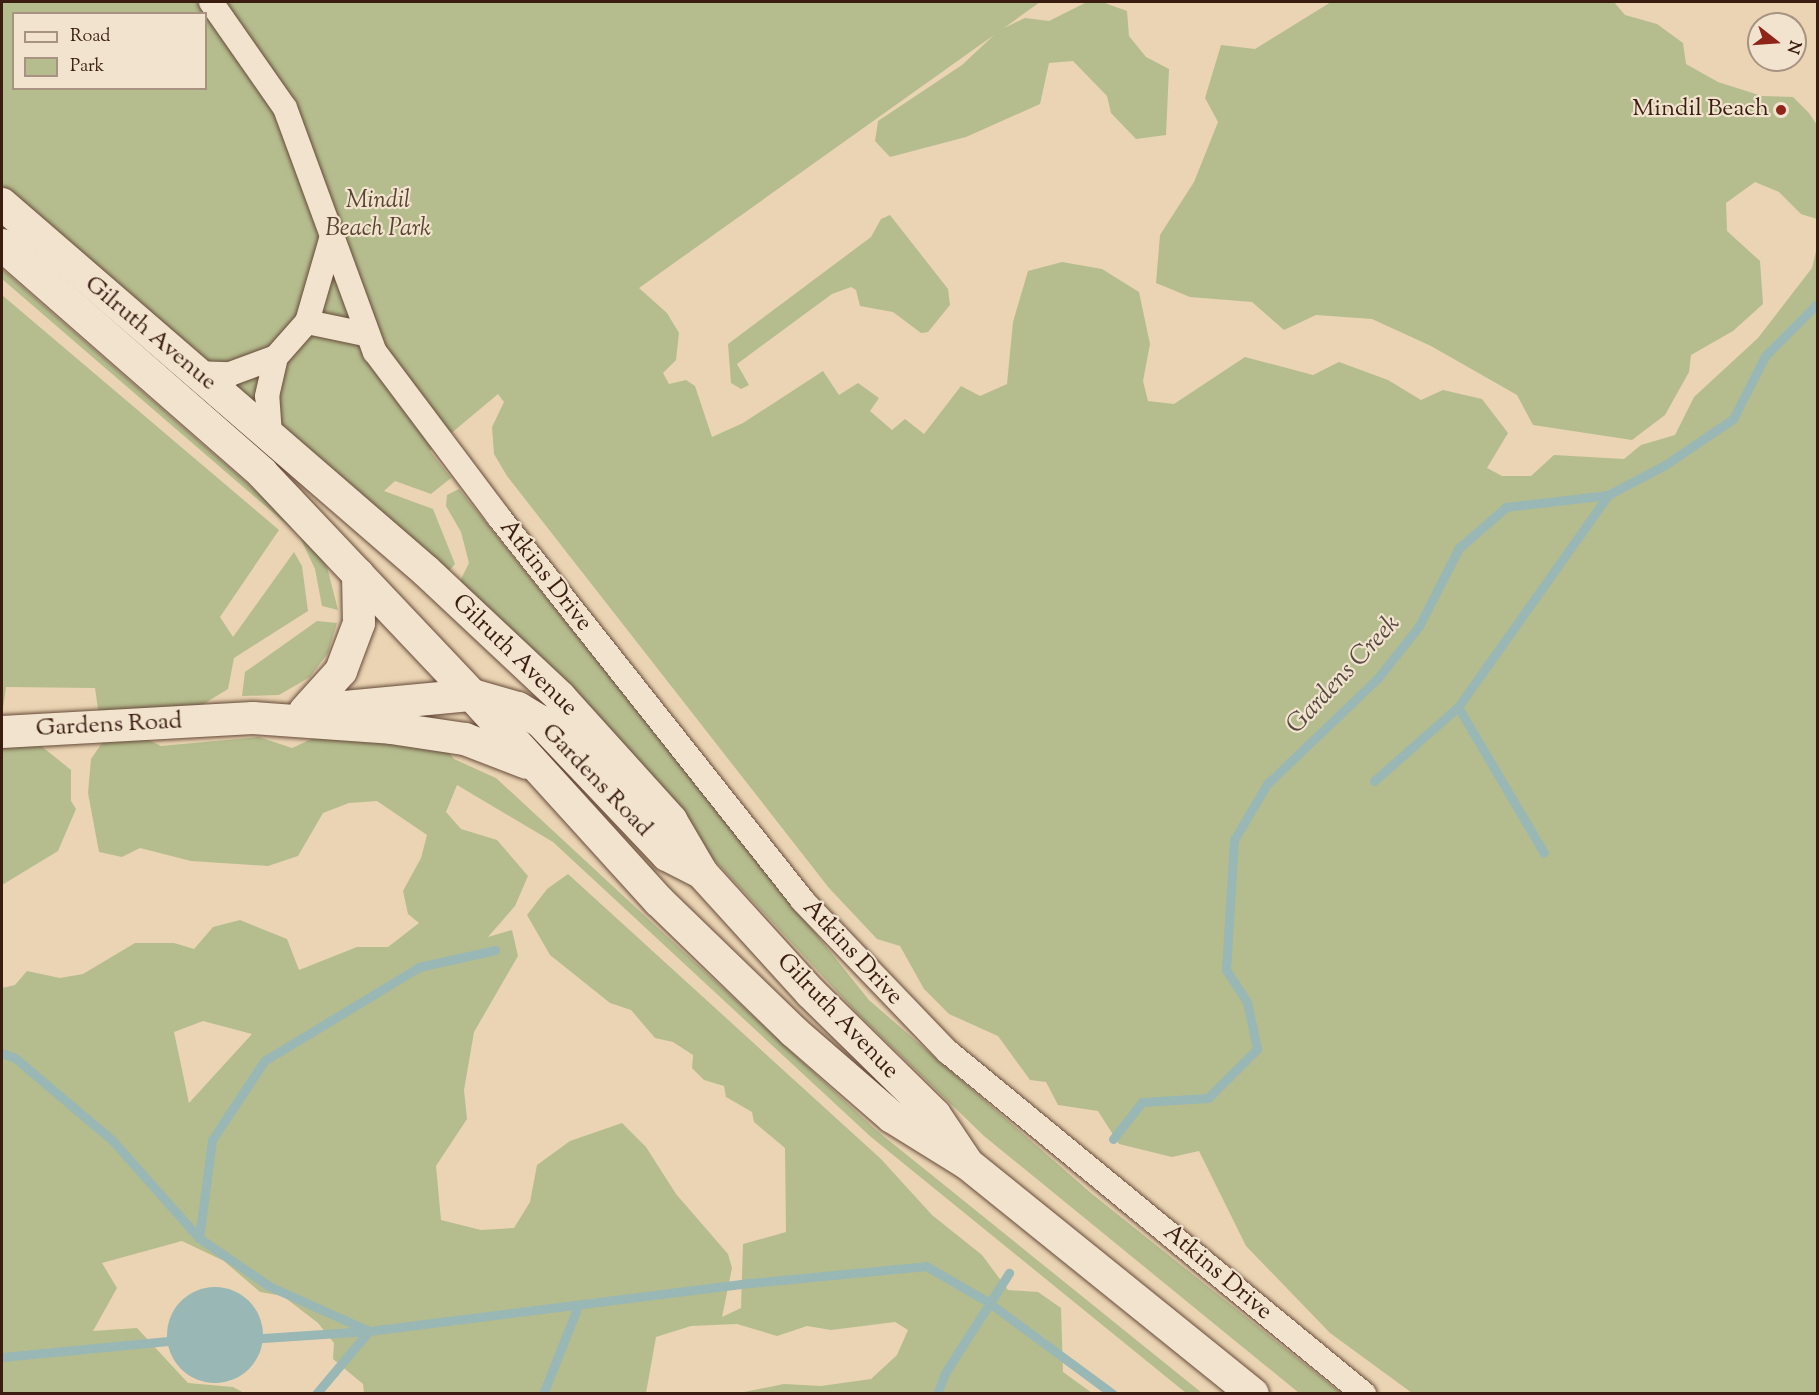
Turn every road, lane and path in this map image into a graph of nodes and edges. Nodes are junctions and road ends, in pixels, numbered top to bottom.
1 (211, 2) edge
2 (2, 204) edge
3 (332, 236) junction
4 (2, 245) edge
5 (307, 322) junction
6 (365, 334) junction
7 (276, 357) junction
8 (151, 372) junction
9 (197, 373) junction
10 (270, 435) junction
11 (358, 574) junction
12 (472, 695) junction
13 (305, 711) junction
14 (253, 718) junction
15 (2, 732) edge
16 (533, 766) junction
17 (702, 873) junction
18 (968, 1164) junction
19 (1253, 1394) edge
20 (1364, 1394) edge

1 - 3 street, Atkins Drive
2 - 9 street, Gilruth Avenue
3 - 5 street
3 - 6 street, Atkins Drive
4 - 8 street, Gilruth Avenue
5 - 6 street
5 - 7 street
6 - 20 street, Atkins Drive
7 - 9 street
7 - 10 street
8 - 9 street
8 - 11 street, Gilruth Avenue
9 - 10 street, Gilruth Avenue
10 - 17 street, Gilruth Avenue
11 - 12 street, Gilruth Avenue
11 - 13 street
12 - 13 street, Gardens Road
12 - 16 street, Gilruth Avenue
12 - 17 street, Gardens Road
13 - 14 street, Gardens Road
14 - 15 street, Gardens Road
14 - 16 street, Gardens Road
16 - 18 street, Gilruth Avenue
17 - 18 street, Gilruth Avenue
18 - 19 street, Gilruth Avenue

